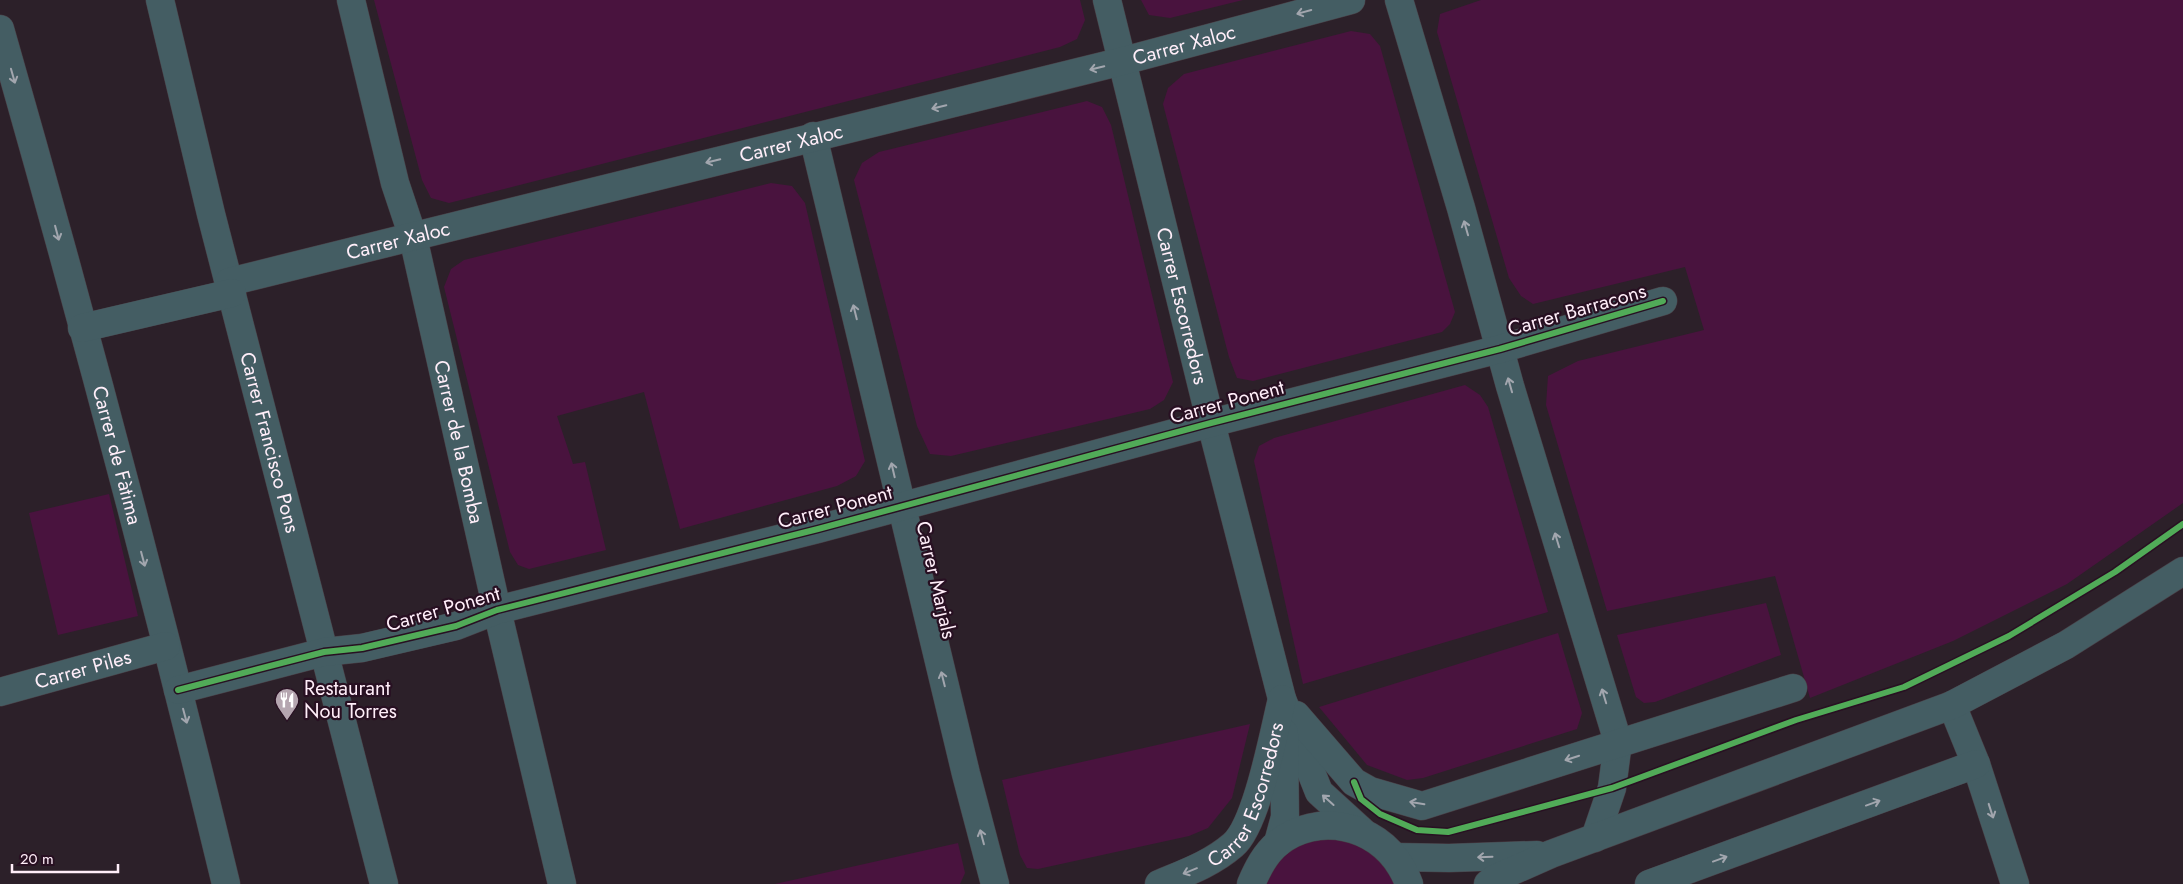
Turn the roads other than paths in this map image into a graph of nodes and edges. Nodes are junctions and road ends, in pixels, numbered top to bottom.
1 (160, 0) edge
2 (350, 0) edge
3 (1108, 0) edge
4 (1352, 0) edge
5 (1399, 0) edge
6 (0, 29) edge
7 (1123, 61) junction
8 (813, 136) junction
9 (413, 236) junction
10 (230, 288) junction
11 (1663, 302) dead end
12 (82, 328) junction
13 (1500, 349) junction
14 (1212, 423) junction
15 (902, 507) junction
16 (2183, 571) edge
17 (497, 610) junction
18 (166, 646) junction
19 (324, 652) junction
20 (1794, 688) dead end
21 (178, 690) junction
22 (0, 692) edge
23 (1282, 699) junction
24 (1952, 705) junction
25 (1618, 742) junction
26 (1976, 764) junction
27 (1364, 832) junction
28 (1596, 838) junction
29 (1278, 843) junction
30 (1551, 854) junction
31 (1395, 857) junction
32 (1676, 880) edge
33 (1500, 882) edge
34 (226, 884) edge
35 (384, 884) edge
36 (562, 884) edge
37 (995, 884) edge
38 (1159, 884) edge
39 (1251, 884) edge
40 (1409, 884) edge
41 (1649, 884) edge
42 (2015, 884) edge

1 - 10 street, Carrer Francisco Pons
2 - 9 street, Carrer de la Bomba
3 - 7 street, Carrer Escorredors
4 -> 7 street, Carrer Xaloc
13 -> 5 street, Carrer Barracons
6 -> 12 street, Carrer de Fàtima
7 -> 8 street, Carrer Xaloc
7 - 14 street, Carrer Escorredors
8 -> 9 street, Carrer Xaloc
15 -> 8 street, Carrer Marjals
9 - 10 street, Carrer Xaloc
9 - 17 street, Carrer de la Bomba
10 - 12 street, Carrer Xaloc
10 - 19 street, Carrer Francisco Pons
11 - 13 street, Carrer Barracons
12 -> 18 street, Carrer de Fàtima
13 - 14 street, Carrer Ponent
25 -> 13 street, Carrer Barracons
14 - 15 street, Carrer Ponent
14 - 23 street, Carrer Escorredors
15 - 17 street, Carrer Ponent
37 -> 15 street, Carrer Marjals
16 - 24 street
17 - 19 street, Carrer Ponent
17 - 36 street, Carrer de la Bomba
18 - 21 street, Carrer de Fàtima
18 - 22 street, Carrer Piles
19 - 21 street, Carrer Ponent
19 - 35 street, Carrer Francisco Pons
20 - 25 street
21 -> 34 street, Carrer de Fàtima
25 -> 23 street
27 -> 23 street, Carrer Escorredors
23 - 29 street, Carrer Escorredors
23 -> 38 street, Carrer Escorredors
24 - 26 street
24 - 28 street
25 - 28 street, Carrer Barracons
32 -> 26 street
26 -> 42 street
27 - 29 street
27 - 31 street, Carrer Escorredors
28 - 30 street
29 - 39 street
30 -> 31 street
30 - 33 street
31 - 40 street, Carrer Escorredors
32 - 41 street

